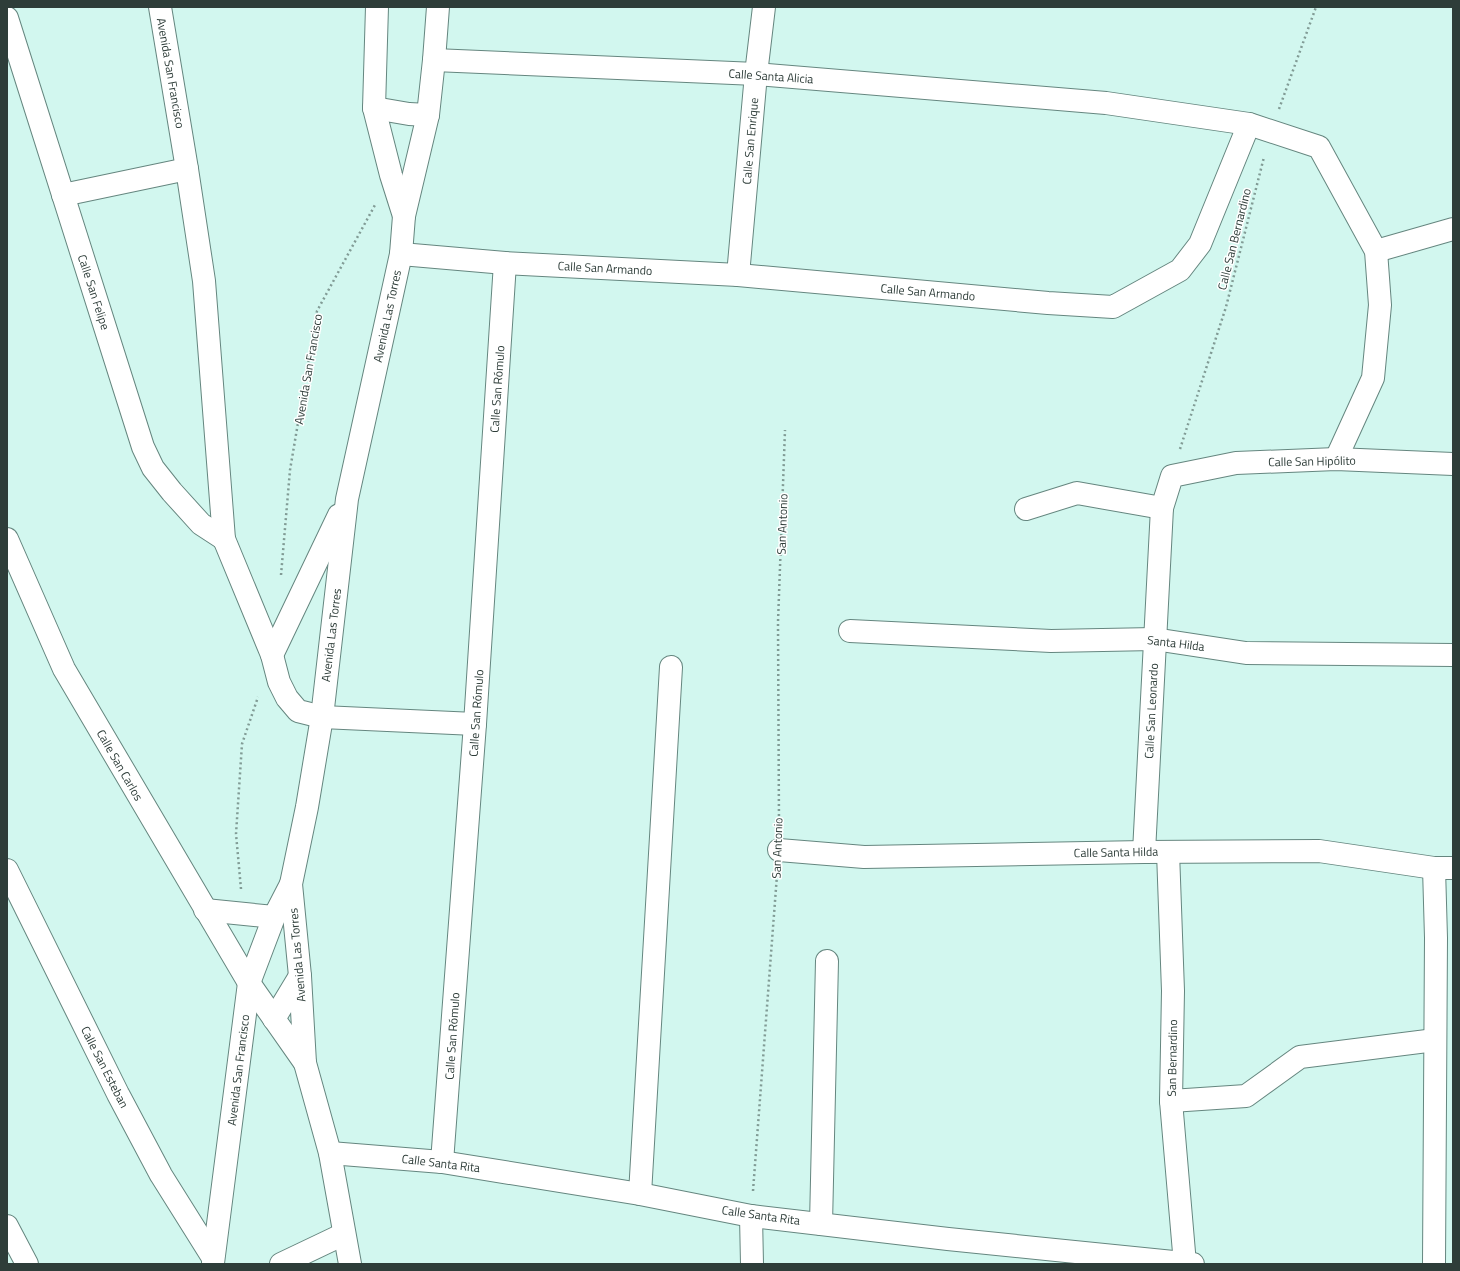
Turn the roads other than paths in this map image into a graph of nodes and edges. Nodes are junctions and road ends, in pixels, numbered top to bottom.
1 (160, 7) edge
2 (377, 7) edge
3 (438, 7) edge
4 (764, 7) edge
5 (7, 18) edge
6 (434, 60) junction
7 (756, 74) junction
8 (374, 108) junction
9 (428, 115) junction
10 (1249, 124) junction
11 (187, 169) junction
12 (63, 195) junction
13 (404, 216) junction
14 (1453, 229) edge
15 (1376, 251) junction
16 (401, 254) junction
17 (505, 263) junction
18 (738, 275) junction
19 (1336, 459) junction
20 (1453, 464) edge
21 (1172, 476) joint
22 (347, 499) junction
23 (1162, 508) junction
24 (1026, 509) dead end
25 (7, 539) edge
26 (224, 539) junction
27 (850, 631) dead end
28 (1154, 638) junction
29 (272, 655) junction
30 (1453, 655) edge
31 (671, 667) dead end
32 (322, 717) junction
33 (476, 724) junction
34 (779, 850) road end
35 (1144, 852) junction
36 (1168, 852) junction
37 (1444, 868) edge
38 (7, 870) edge
39 (291, 884) junction
40 (205, 910) junction
41 (274, 917) junction
42 (1444, 933) edge
43 (827, 961) dead end
44 (300, 976) junction
45 (249, 983) junction
46 (274, 1019) junction
47 (1435, 1040) junction
48 (305, 1063) junction
49 (1172, 1101) junction
50 (330, 1153) junction
51 (442, 1162) junction
52 (640, 1194) junction
53 (751, 1216) junction
54 (821, 1224) junction
55 (7, 1226) edge
56 (344, 1234) junction
57 (213, 1261) edge
58 (27, 1264) edge
59 (281, 1264) edge
60 (350, 1264) edge
61 (752, 1264) edge
62 (1185, 1264) edge
63 (1193, 1264) edge
64 (1434, 1264) edge

1 - 11 street, Avenida San Francisco
2 - 8 street
3 - 6 street, Avenida Las Torres
4 - 7 street, Calle San Enrique
5 - 12 street, Calle San Felipe
6 - 7 street, Calle Santa Alicia
6 - 9 street, Avenida Las Torres
7 - 10 street, Calle Santa Alicia
7 - 18 street, Calle San Enrique
8 - 9 street
8 - 13 street
9 - 13 street, Avenida Las Torres
10 - 15 street, Calle Santa Alicia
10 - 18 street, Calle San Armando
11 - 12 street
11 - 26 street, Avenida San Francisco
12 - 26 street, Calle San Felipe
13 - 16 street, Avenida Las Torres
14 - 15 street
15 - 19 street
16 - 17 street, Calle San Armando
16 - 22 street, Avenida Las Torres
17 - 18 street, Calle San Armando
17 - 33 street, Calle San Rómulo
19 - 20 street, Calle San Hipólito
19 - 21 street, Calle San Hipólito
21 - 23 street, Calle San Leonardo
22 - 29 street
22 - 32 street, Avenida Las Torres
23 - 24 street
23 - 28 street, Calle San Leonardo
25 - 40 street, Calle San Carlos
26 - 29 street, Avenida San Francisco
27 - 28 street, Santa Hilda
28 - 30 street, Santa Hilda
28 - 35 street, Calle San Leonardo
29 - 32 street, Avenida San Francisco
31 - 52 street
32 - 33 street, Avenida San Francisco
32 - 39 street, Avenida Las Torres
33 - 51 street, Calle San Rómulo
34 - 35 street, Calle Santa Hilda
35 - 36 street, Calle Santa Hilda
36 - 37 street, Calle Santa Hilda
36 - 49 street, San Bernardino
37 - 42 street
38 - 57 street, Calle San Esteban
39 - 41 street, Avenida San Francisco
39 - 44 street, Avenida Las Torres
40 - 41 street
40 - 45 street, Calle San Carlos
41 - 45 street, Avenida San Francisco
42 - 47 street
43 - 54 street
44 - 46 street
44 - 48 street, Avenida Las Torres
45 - 46 street, Calle San Carlos
45 - 57 street, Avenida San Francisco
46 - 48 street, Calle San Carlos
47 - 49 street
47 - 64 street
48 - 50 street, Avenida Las Torres
49 - 62 street, San Bernardino
50 - 51 street, Calle Santa Rita
50 - 56 street, Avenida Las Torres
51 - 52 street, Calle Santa Rita
52 - 53 street, Calle Santa Rita
53 - 54 street, Calle Santa Rita
53 - 61 street
54 - 62 street, Calle Santa Rita
55 - 58 street
56 - 59 street
56 - 60 street, Avenida Las Torres
62 - 63 street, Calle Santa Rita

